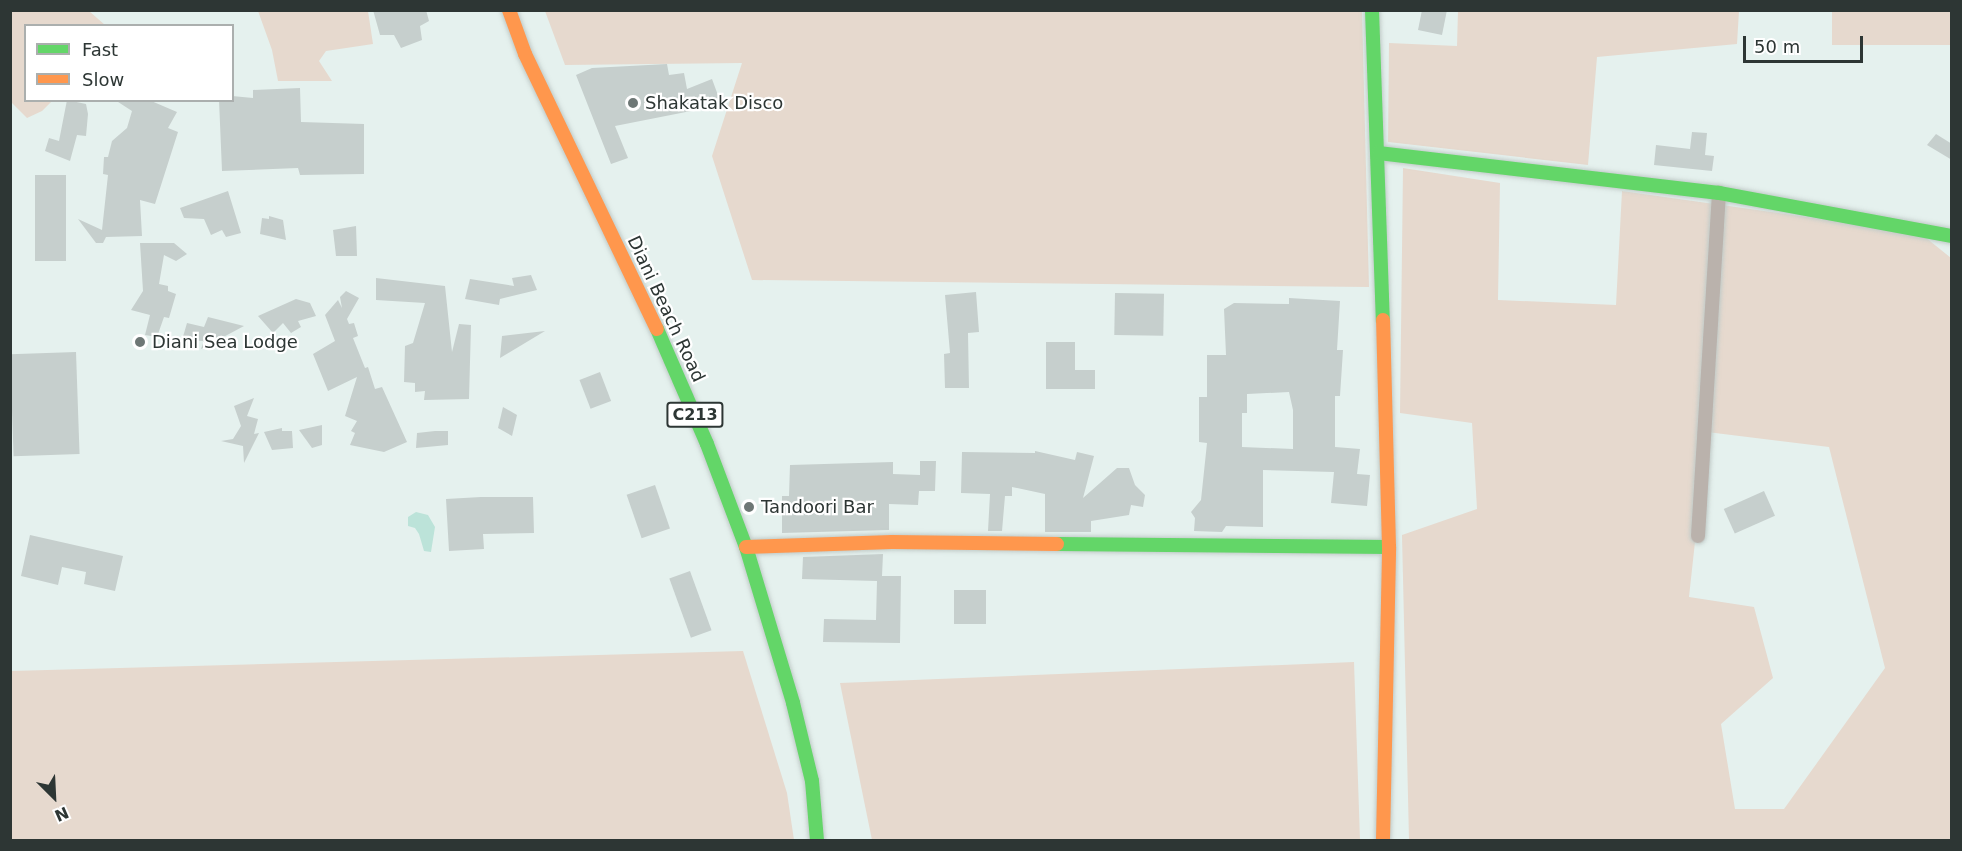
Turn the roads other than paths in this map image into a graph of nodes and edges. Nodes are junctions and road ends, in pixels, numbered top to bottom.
1 (509, 10) edge
2 (1372, 10) edge
3 (1379, 153) junction
4 (1719, 194) junction
5 (1952, 236) edge
6 (1698, 536) dead end
7 (746, 547) junction
8 (1389, 547) junction
9 (817, 840) edge
10 (1383, 840) edge

1 - 7 street, Diani Beach Road / C213
2 - 3 street
3 - 4 street
3 - 8 street
4 - 5 street
4 - 6 street
7 - 8 street
7 - 9 street, Diani Beach Road / C213
8 - 10 street

